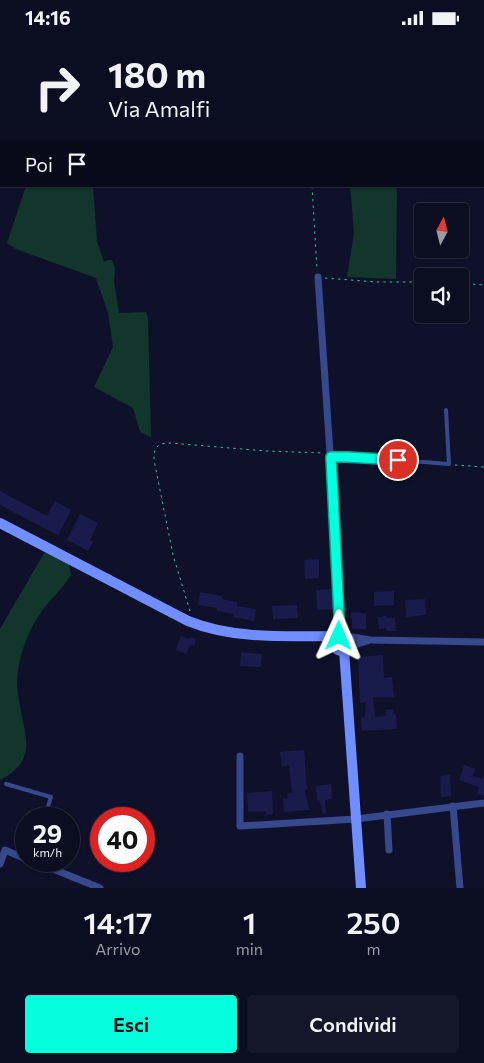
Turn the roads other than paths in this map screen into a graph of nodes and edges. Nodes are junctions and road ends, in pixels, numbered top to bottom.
1 (318, 277) road end
2 (446, 410) dead end
3 (330, 455) junction
4 (1, 525) edge
5 (484, 642) edge
6 (341, 643) junction
7 (240, 755) dead end
8 (6, 785) dead end
9 (484, 803) edge
10 (453, 806) junction
11 (48, 807) edge
12 (387, 814) junction
13 (356, 819) junction
14 (389, 850) dead end
15 (15, 854) edge
16 (0, 865) edge
17 (60, 872) edge
18 (100, 888) edge
19 (361, 888) edge
20 (460, 888) edge

1 - 3 street
2 - 3 lane
3 - 6 street
4 - 6 street
5 - 6 street
6 - 13 street
7 - 13 street
8 - 11 lane
9 - 10 street
10 - 12 street
10 - 20 street
12 - 13 street
12 - 14 street
13 - 19 street
15 - 16 street
17 - 18 street

